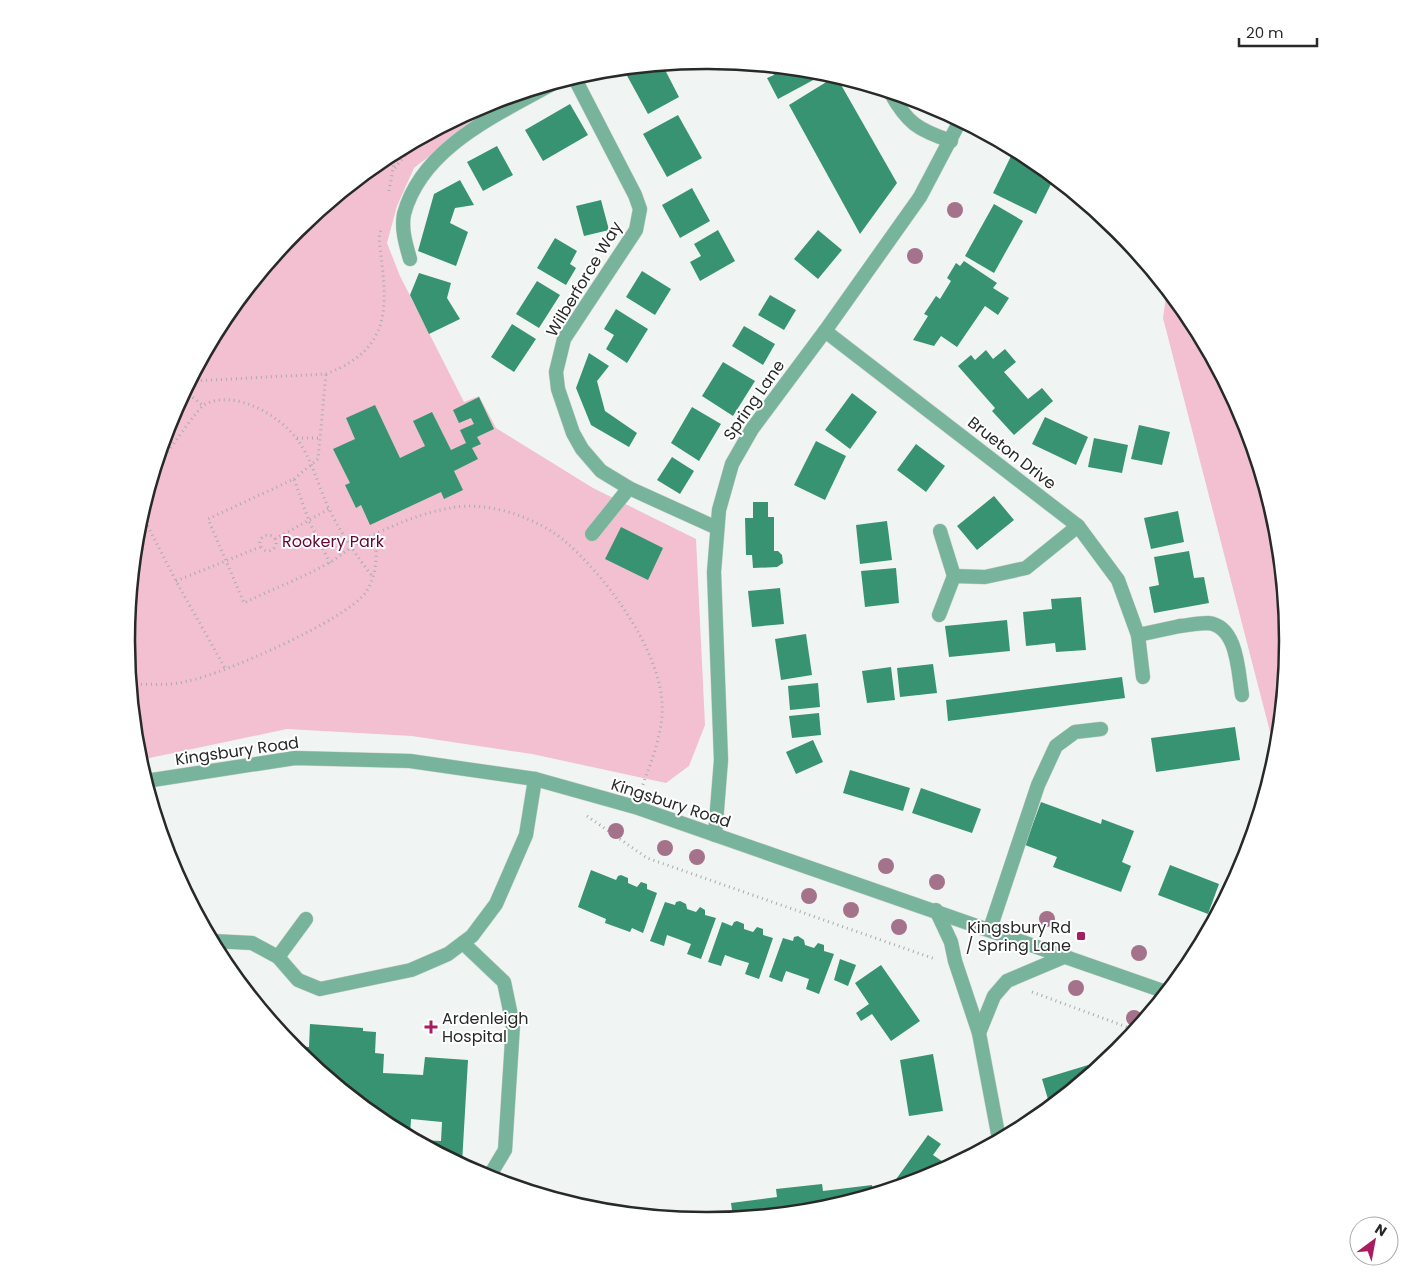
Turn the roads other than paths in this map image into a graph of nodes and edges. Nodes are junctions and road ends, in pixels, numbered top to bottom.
1 (578, 84) edge
2 (894, 100) edge
3 (514, 102) edge
4 (957, 127) edge
5 (951, 141) junction
6 (410, 260) dead end
7 (825, 331) junction
8 (628, 488) junction
9 (1078, 526) junction
10 (717, 528) junction
11 (940, 531) dead end
12 (592, 534) dead end
13 (954, 576) junction
14 (939, 615) dead end
15 (1138, 635) junction
16 (1143, 677) dead end
17 (1242, 695) dead end
18 (1101, 729) dead end
19 (535, 779) junction
20 (153, 780) edge
21 (715, 835) junction
22 (936, 910) junction
23 (306, 919) dead end
24 (990, 929) junction
25 (222, 941) edge
26 (462, 943) junction
27 (1066, 956) junction
28 (278, 957) junction
29 (1160, 990) edge
30 (979, 1033) junction
31 (998, 1133) edge
32 (493, 1171) edge

1 - 8 street, Wilberforce Way
2 - 5 street
3 - 6 street
4 - 5 street, Spring Lane
5 - 7 street, Spring Lane
7 - 9 street, Brueton Drive
7 - 10 street, Spring Lane
8 - 10 street, Wilberforce Way
8 - 12 street
9 - 13 street
9 - 15 street, Brueton Drive
10 - 21 street, Spring Lane
11 - 13 street
13 - 14 street
15 - 16 street, Brueton Drive
15 - 17 street
18 - 24 street
19 - 20 street, Kingsbury Road
19 - 21 street, Kingsbury Road
19 - 26 street
21 - 22 street, Kingsbury Road
22 - 24 street, Kingsbury Road
22 - 30 street
23 - 28 street
24 - 27 street, Kingsbury Road
25 - 28 street
26 - 28 street
26 - 32 street
27 - 29 street, Kingsbury Road
27 - 30 street
30 - 31 street

